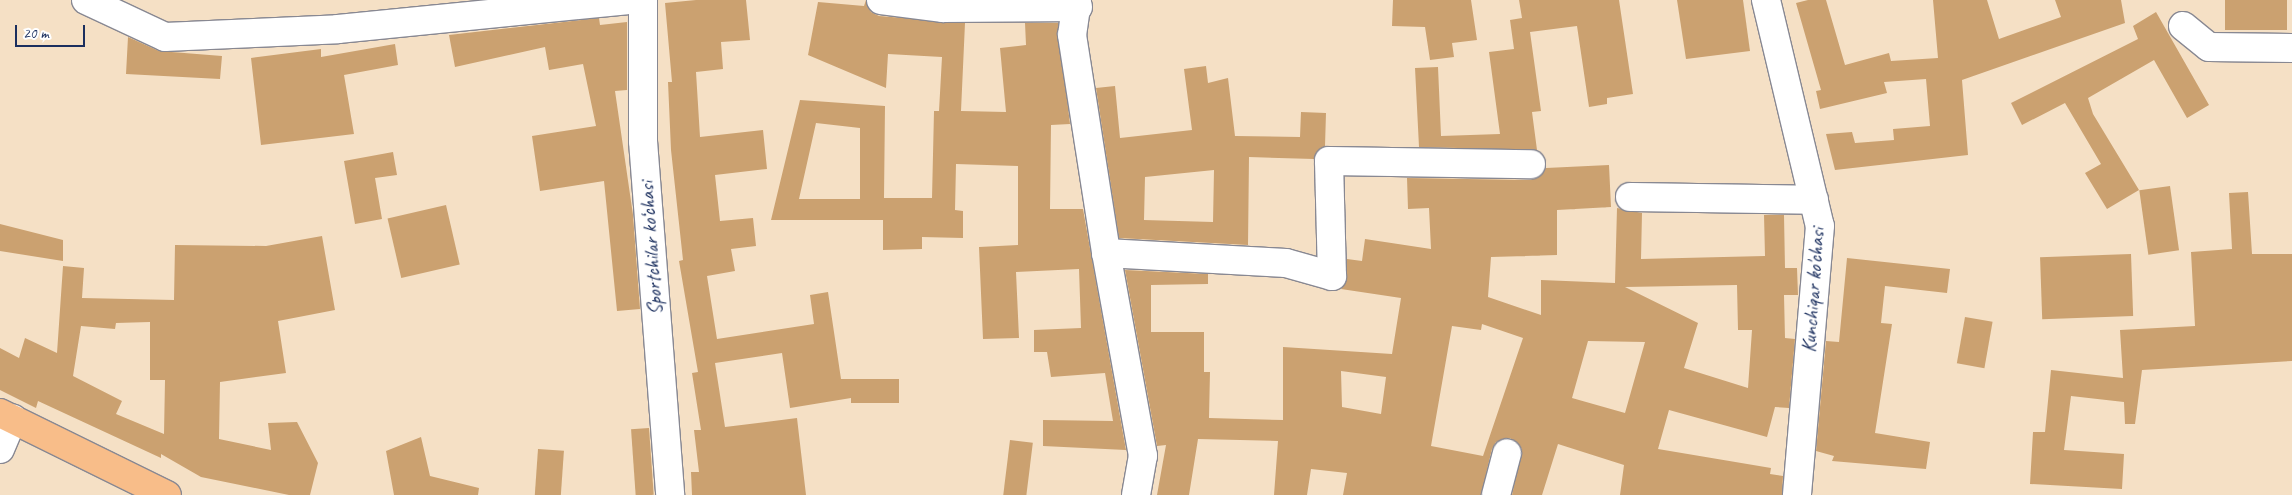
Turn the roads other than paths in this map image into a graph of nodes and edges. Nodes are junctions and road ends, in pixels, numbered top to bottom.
1 (86, 0) edge
2 (627, 0) edge
3 (643, 0) edge
4 (882, 0) edge
5 (1766, 0) edge
6 (1077, 3) edge
7 (961, 4) edge
8 (2183, 26) dead end
9 (2292, 48) edge
10 (1531, 164) dead end
11 (1630, 197) dead end
12 (1814, 200) junction
13 (1106, 253) junction
14 (6, 416) edge
15 (0, 449) edge
16 (1506, 453) dead end
17 (168, 495) edge
18 (670, 495) edge
19 (1136, 495) edge
20 (1496, 495) edge
21 (1797, 495) edge

1 - 2 street
3 - 18 street, Sportchilar ko‘chasi
4 - 7 street
5 - 12 street, Kunchiqar ko'chasi
6 - 7 street
6 - 13 street
8 - 9 street
10 - 13 street
11 - 12 street
12 - 21 street, Kunchiqar ko'chasi
13 - 19 street
14 - 15 street
14 - 17 main road
16 - 20 street

